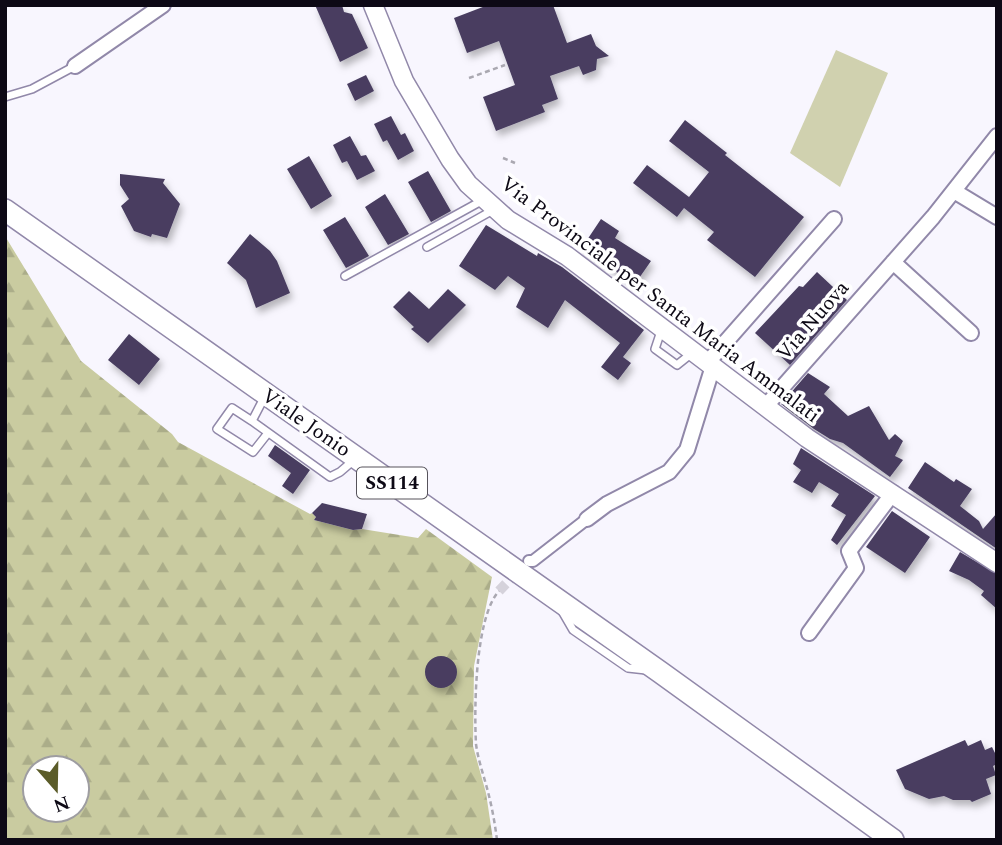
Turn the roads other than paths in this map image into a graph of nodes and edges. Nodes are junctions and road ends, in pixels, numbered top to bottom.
1 (163, 5) edge
2 (373, 5) edge
3 (75, 66) joint
4 (5, 97) edge
5 (997, 135) edge
6 (954, 191) junction
7 (491, 203) junction
8 (5, 210) edge
9 (997, 217) edge
10 (834, 219) dead end
11 (427, 247) dead end
12 (893, 262) junction
13 (345, 276) dead end
14 (971, 334) dead end
15 (705, 359) junction
16 (266, 394) junction
17 (765, 407) junction
18 (252, 421) junction
19 (268, 433) junction
20 (356, 458) junction
21 (893, 494) junction
22 (587, 519) joint
23 (528, 561) tunnel mouth
24 (997, 563) edge
25 (809, 633) dead end
26 (778, 757) junction
27 (893, 840) edge
28 (901, 840) edge

1 - 3 street
2 - 7 street, Via Provinciale per Santa Maria Ammalati
3 - 4 lane
5 - 6 street, Via Nuova
6 - 9 street
6 - 12 street, Via Nuova
7 - 11 lane
7 - 13 lane
7 - 15 street, Via Provinciale per Santa Maria Ammalati
8 - 16 main road, Viale Jonio / SS114
10 - 15 street
12 - 14 street
12 - 17 street, Via Nuova
15 - 17 street, Via Provinciale per Santa Maria Ammalati
15 - 22 street
16 - 18 lane
16 - 20 main road, Viale Jonio / SS114
17 - 21 street, Via Provinciale per Santa Maria Ammalati
18 - 19 lane
18 - 19 lane
19 - 20 lane
20 - 26 main road, Viale Jonio / SS114
21 - 24 street, Via Provinciale per Santa Maria Ammalati
21 - 25 street
22 - 23 street
26 - 27 main road, Viale Jonio / SS114
26 - 28 main road, Viale Jonio / SS114

